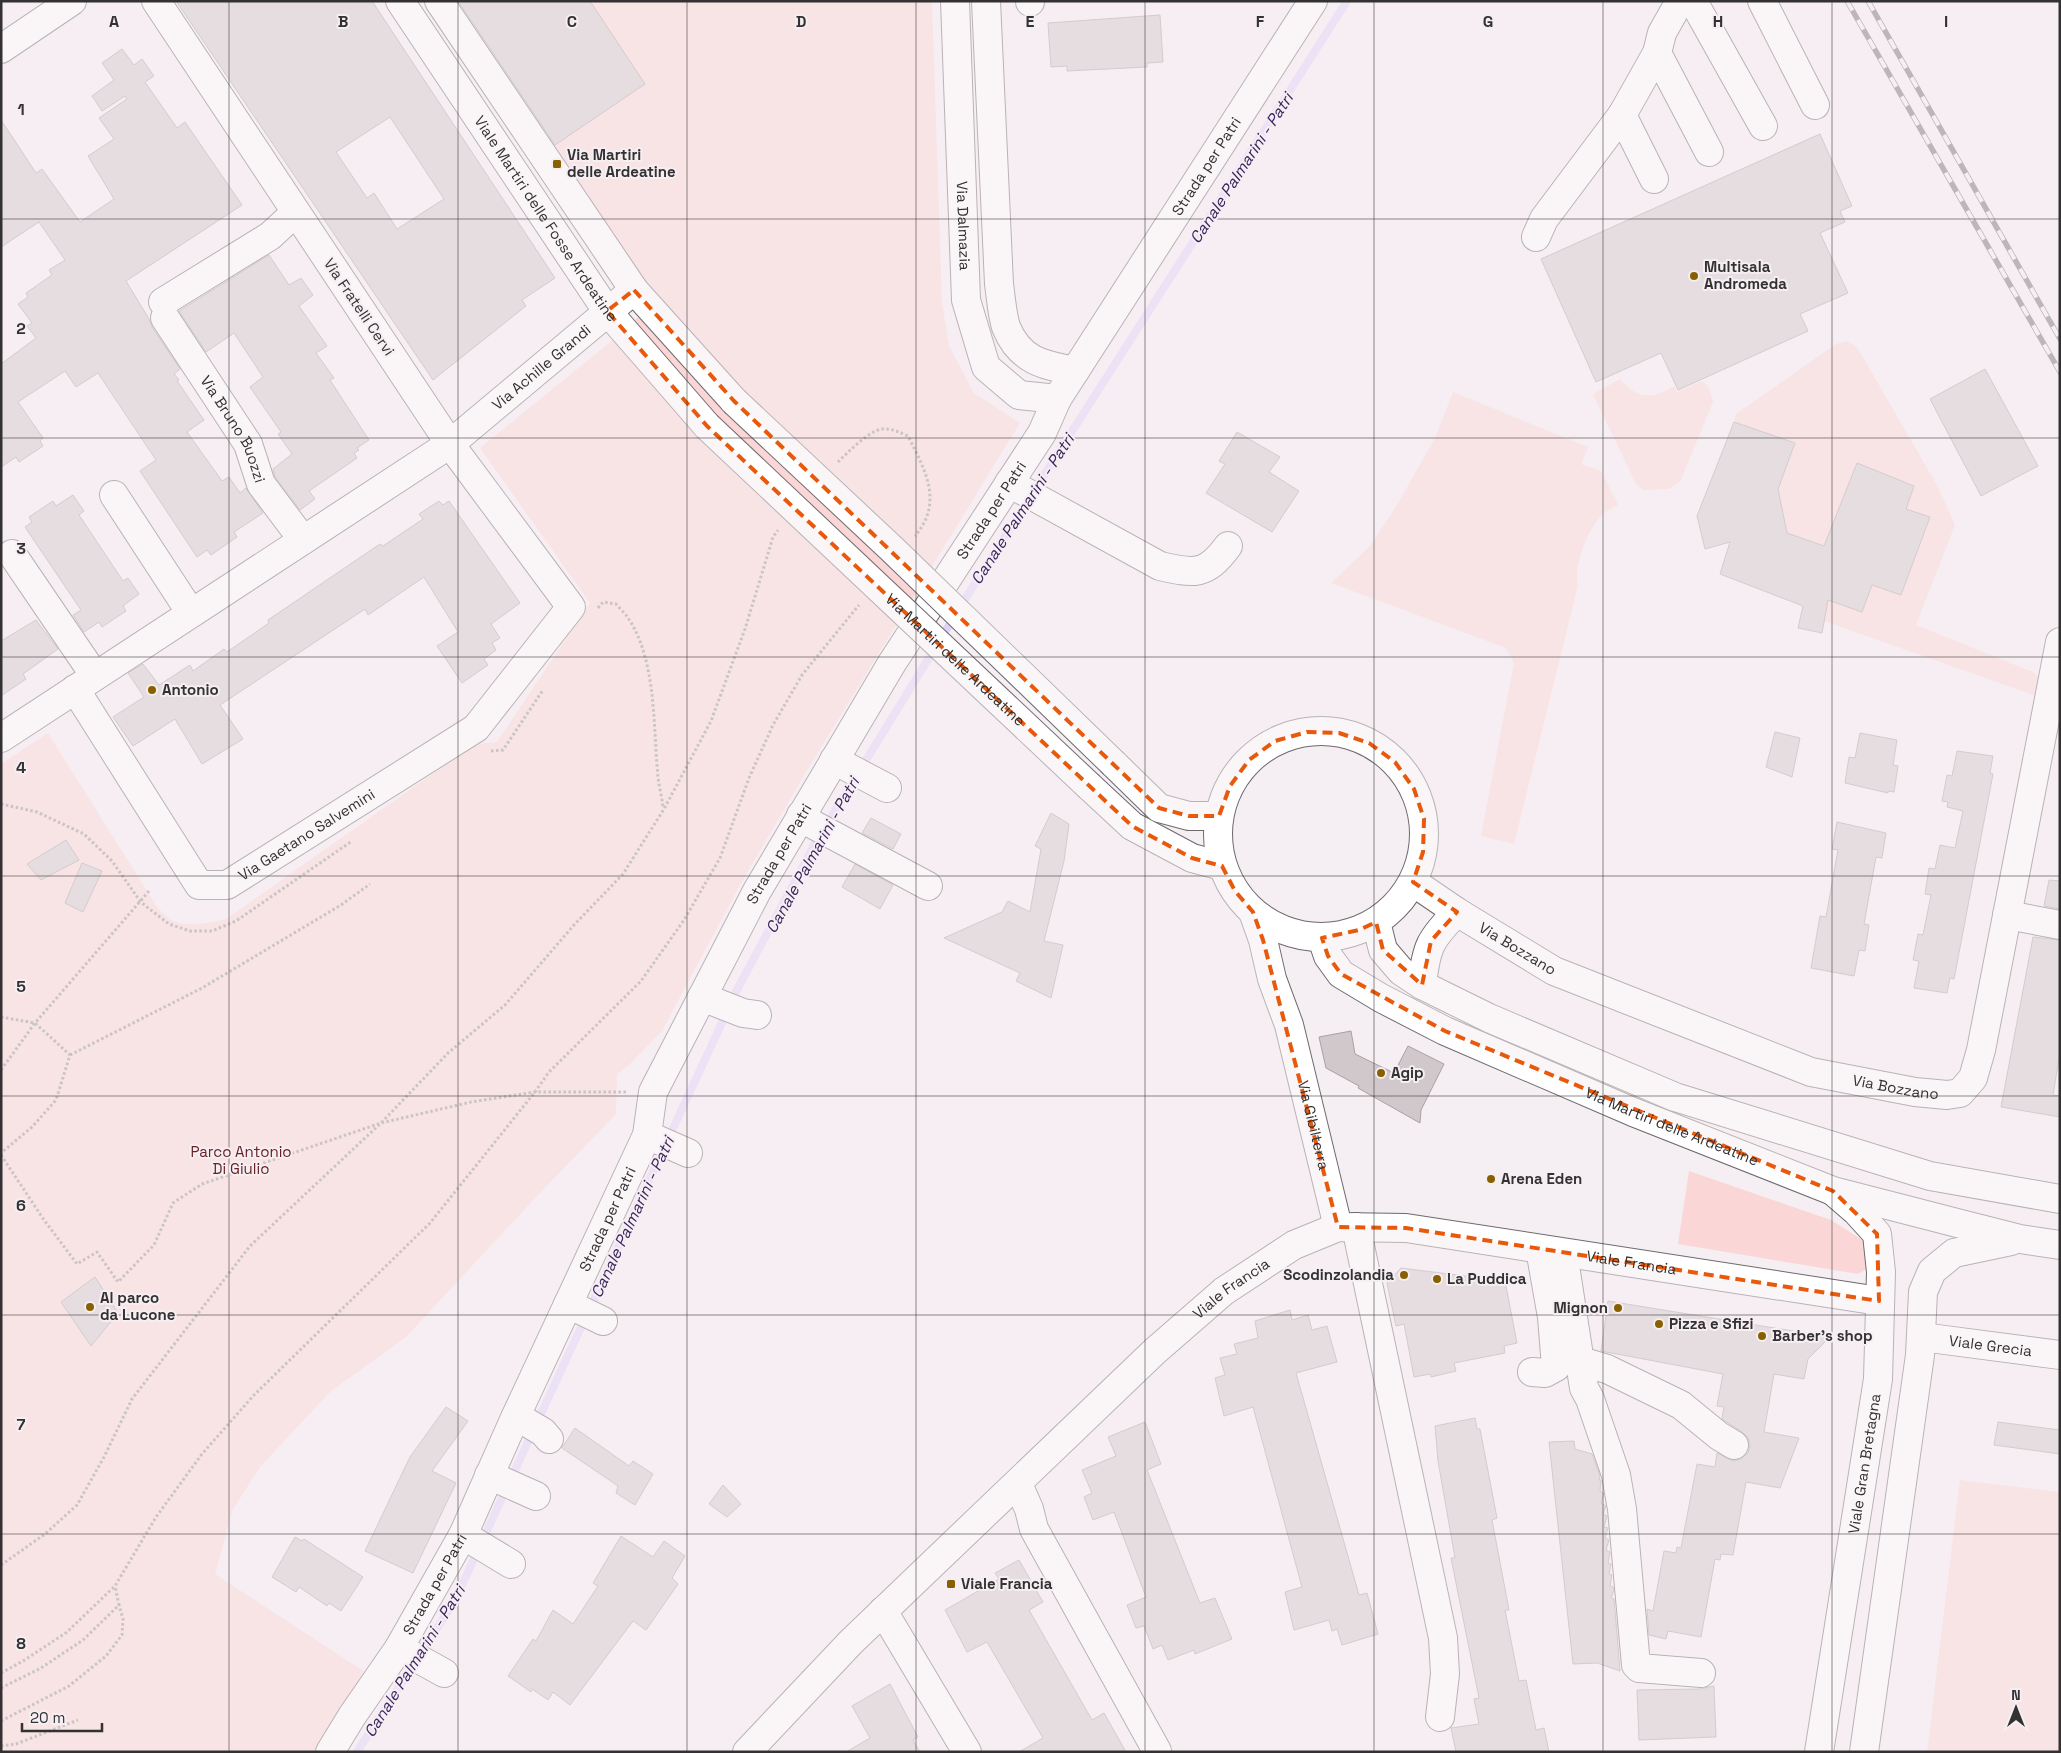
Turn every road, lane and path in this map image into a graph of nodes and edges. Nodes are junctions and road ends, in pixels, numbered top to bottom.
1 (72, 1) edge
2 (156, 1) edge
3 (400, 1) edge
4 (439, 1) edge
5 (954, 1) edge
6 (986, 1) edge
7 (1313, 1) edge
8 (1680, 1) edge
9 (1693, 1) edge
10 (1762, 1) edge
11 (1, 49) edge
12 (1657, 53) junction
13 (1815, 105) dead end
14 (1622, 116) junction
15 (1763, 126) dead end
16 (1708, 152) dead end
17 (1654, 179) dead end
18 (295, 212) junction
19 (1536, 236) dead end
20 (634, 290) junction
21 (607, 311) junction
22 (1075, 371) junction
23 (1057, 399) junction
24 (707, 426) joint
25 (450, 444) junction
26 (832, 468) dead end
27 (1009, 483) junction
28 (114, 495) dead end
29 (779, 530) dead end
30 (913, 539) dead end
31 (303, 540) junction
32 (1228, 546) dead end
33 (12, 554) dead end
34 (864, 599) dead end
35 (571, 606) joint
36 (191, 613) junction
37 (2060, 642) edge
38 (85, 682) junction
39 (1, 738) edge
40 (1, 804) edge
41 (1219, 816) junction
42 (816, 825) junction
43 (1222, 866) junction
44 (1413, 882) junction
45 (370, 884) dead end
46 (928, 886) dead end
47 (150, 892) dead end
48 (140, 901) junction
49 (1253, 912) junction
50 (1457, 912) junction
51 (2007, 915) junction
52 (1376, 922) junction
53 (2060, 925) edge
54 (1311, 936) junction
55 (1422, 985) junction
56 (1, 1017) edge
57 (35, 1023) junction
58 (1289, 1026) junction
59 (70, 1055) junction
60 (1, 1070) edge
61 (535, 1092) junction
62 (652, 1092) junction
63 (381, 1123) junction
64 (1, 1154) edge
65 (1833, 1191) junction
66 (2060, 1200) edge
67 (1347, 1227) junction
68 (2020, 1239) junction
69 (2060, 1245) edge
70 (1551, 1251) junction
71 (1879, 1301) junction
72 (568, 1304) junction
73 (603, 1321) dead end
74 (1922, 1337) junction
75 (2060, 1356) edge
76 (1580, 1361) junction
77 (1532, 1372) dead end
78 (1734, 1445) dead end
79 (1018, 1484) junction
80 (1, 1566) edge
81 (115, 1586) junction
82 (119, 1605) junction
83 (883, 1611) junction
84 (1, 1673) edge
85 (1701, 1673) dead end
86 (1, 1688) edge
87 (1440, 1717) dead end
88 (78, 1720) dead end
89 (1, 1721) edge
90 (1, 1746) edge
91 (762, 1746) edge
92 (1157, 1751) edge
93 (330, 1752) edge
94 (967, 1752) edge
95 (1819, 1752) edge
96 (1864, 1752) edge

1 - 11 street
2 - 18 street, Via Fratelli Cervi
3 - 21 street, Viale Martiri delle Fosse Ardeatine
4 - 20 street
5 - 23 street, Via Dalmazia
6 - 22 street
7 - 22 street, Strada per Patri
8 - 12 street
9 - 15 street
10 - 13 street
12 - 14 street
12 - 16 street
14 - 17 street
14 - 19 street
18 - 25 street, Via Fratelli Cervi
18 - 31 street, Via Bruno Buozzi
20 - 21 street, Via Achille Grandi
20 - 41 street, bridge
21 - 24 street, Viale Martiri delle Fosse Ardeatine
21 - 25 street, Via Achille Grandi
22 - 23 street, Strada per Patri
23 - 27 street, Strada per Patri
24 - 43 street, Via Martiri delle Ardeatine, bridge
25 - 31 street
25 - 35 street, Via Fratelli Cervi
26 - 30 path
27 - 32 street
27 - 42 street, Strada per Patri
28 - 36 street
29 - 63 path
31 - 36 street
33 - 38 street
34 - 61 path
35 - 38 street, Via Gaetano Salvemini
36 - 38 street
37 - 51 street, Via Bozzano
38 - 39 street
40 - 48 path
41 - 43 street
41 - 44 street
42 - 46 street
42 - 62 street, Strada per Patri
43 - 49 street
44 - 50 street, Via Bozzano
44 - 52 street
45 - 59 path
47 - 48 path
48 - 57 path
49 - 54 street
49 - 58 street, Via Gibilterra
50 - 51 street, Via Bozzano
50 - 55 street
51 - 53 street
52 - 54 street
52 - 55 street, Via Martiri delle Ardeatine
54 - 58 street, Via Gibilterra
54 - 65 street, Via Martiri delle Ardeatine
55 - 66 street, Via Martiri delle Ardeatine
56 - 57 path
57 - 59 path
57 - 60 path
58 - 67 street, Via Gibilterra
59 - 64 path
61 - 62 path
61 - 63 path
61 - 81 path
62 - 72 street, Strada per Patri
63 - 64 path
63 - 80 path
65 - 68 street, Via Martiri delle Ardeatine
65 - 71 street, Viale Gran Bretagna
67 - 70 street, Viale Francia
67 - 79 street, Viale Francia
67 - 87 street, Via Gibilterra
68 - 69 street, Via Martiri delle Ardeatine
68 - 74 street
70 - 71 street, Viale Francia
70 - 76 street
70 - 77 street
71 - 95 street, Viale Gran Bretagna
72 - 73 street
72 - 93 street, Strada per Patri
74 - 75 street, Viale Grecia
74 - 96 street
76 - 78 street
76 - 85 street
79 - 83 street, Viale Francia
79 - 92 street
81 - 82 path
81 - 84 path
82 - 86 path
82 - 89 path
83 - 91 street, Viale Francia
83 - 94 street
88 - 90 path

